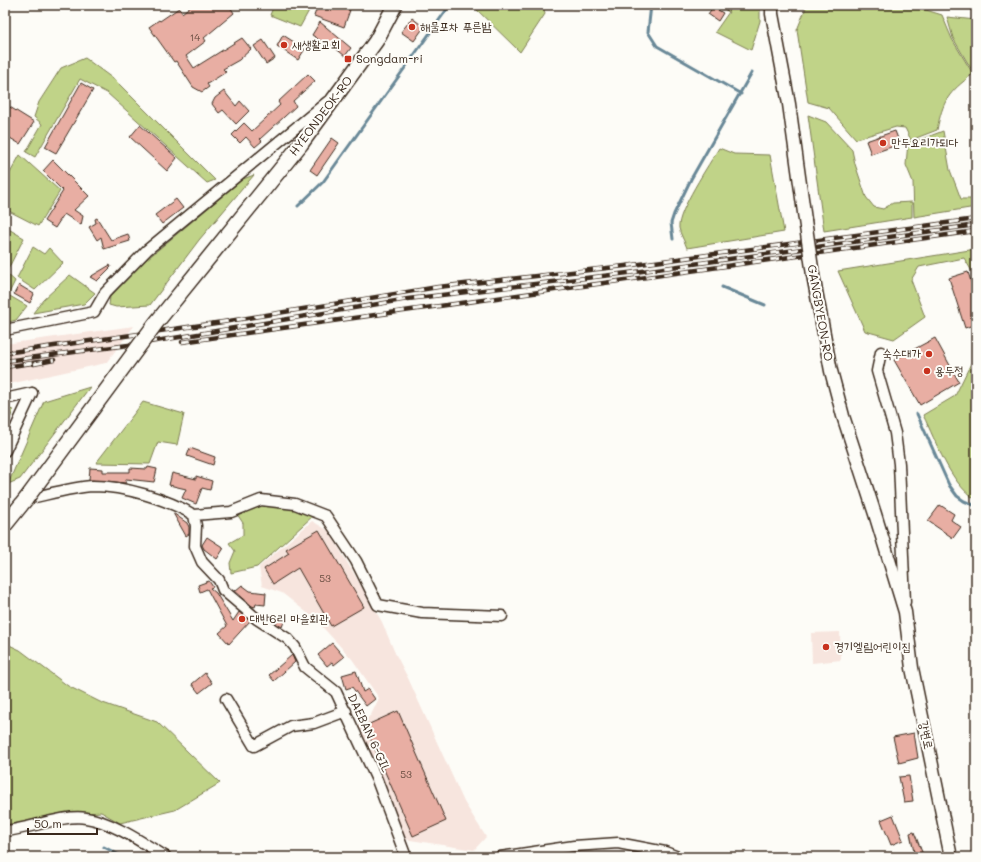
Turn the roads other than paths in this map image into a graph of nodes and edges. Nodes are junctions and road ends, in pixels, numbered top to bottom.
1 (395, 5) edge
2 (772, 5) edge
3 (339, 92) junction
4 (5, 330) edge
5 (881, 352) dead end
6 (5, 399) edge
7 (5, 451) edge
8 (26, 498) junction
9 (194, 514) junction
10 (5, 525) edge
11 (905, 612) junction
12 (502, 616) dead end
13 (226, 699) dead end
14 (346, 710) junction
15 (5, 831) edge
16 (166, 857) edge
17 (406, 857) edge
18 (500, 857) edge
19 (678, 857) edge
20 (951, 857) edge

1 - 3 main road, HYEONDEOK-RO
2 - 11 street, GANGBYEON-RO, bridge
3 - 4 street
3 - 8 main road, HYEONDEOK-RO, bridge
5 - 11 street
6 - 7 street
8 - 9 street
8 - 10 main road
9 - 12 street
9 - 14 street, DAEBAN 6-GIL
11 - 20 street, 강변로
13 - 14 street
14 - 17 street, DAEBAN 6-GIL
15 - 16 street
18 - 19 street

